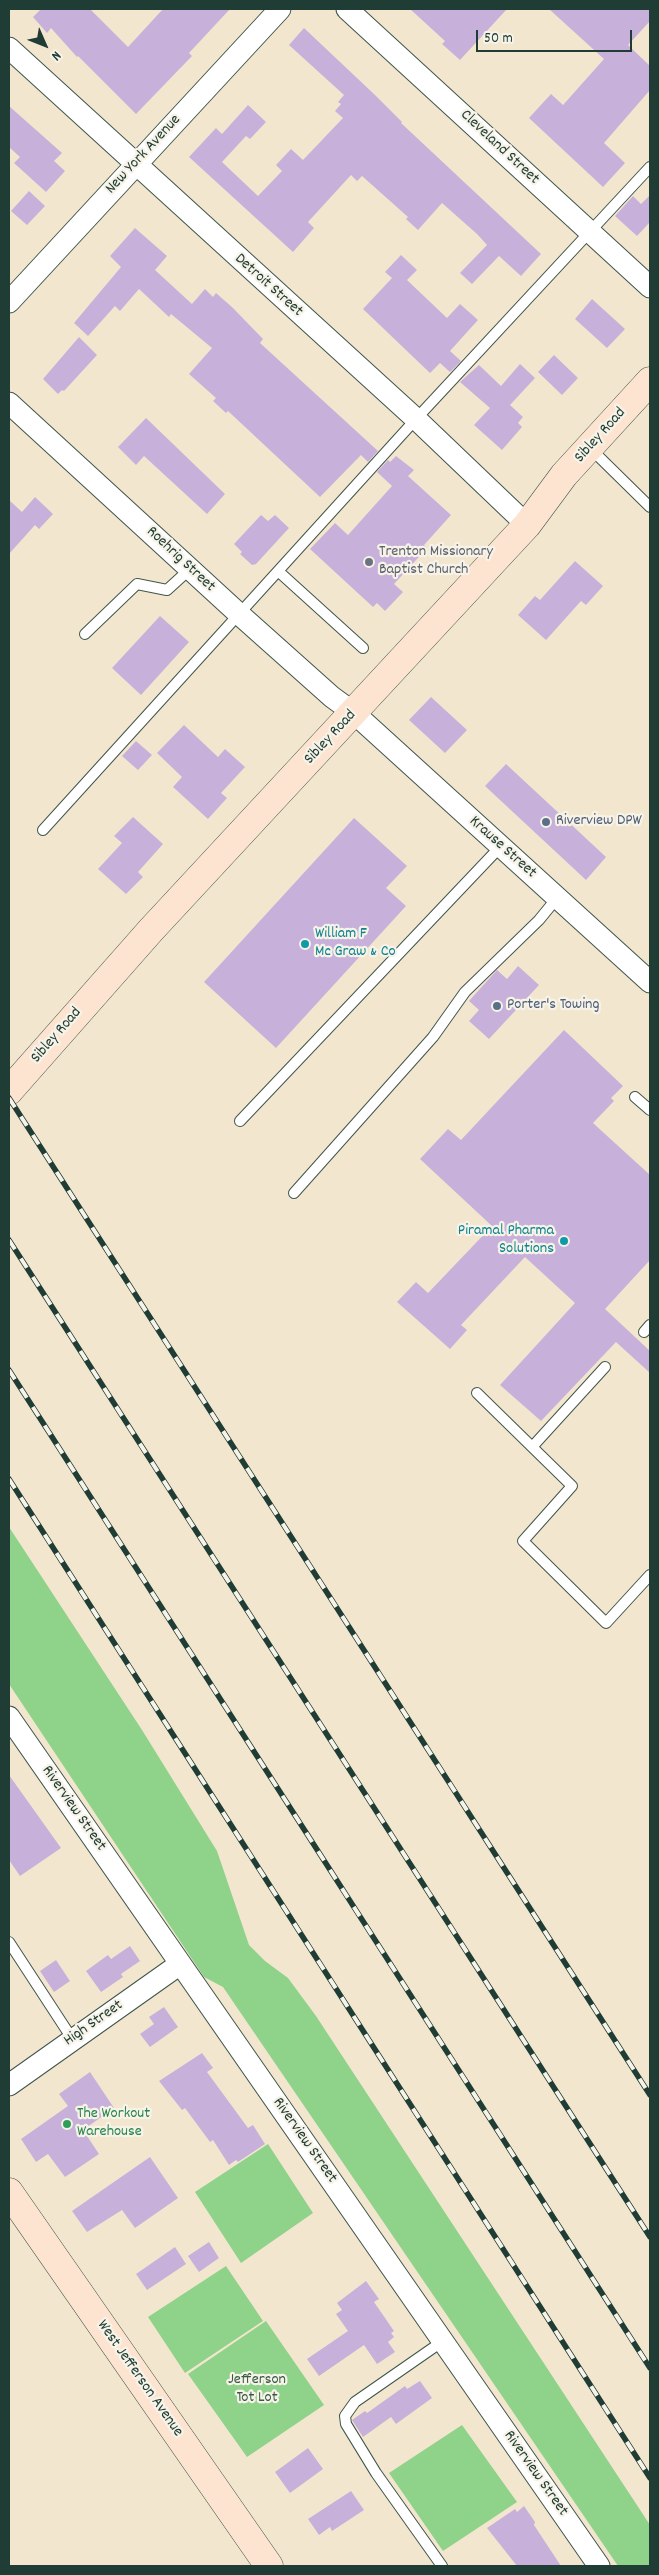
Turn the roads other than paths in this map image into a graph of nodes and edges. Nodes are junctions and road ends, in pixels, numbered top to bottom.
1 (280, 9) edge
2 (347, 9) edge
3 (9, 48) edge
4 (135, 165) junction
5 (650, 167) edge
6 (590, 232) junction
7 (650, 287) edge
8 (9, 302) edge
9 (650, 381) edge
10 (9, 403) edge
11 (416, 419) junction
12 (590, 448) junction
13 (650, 507) edge
14 (527, 525) junction
15 (190, 569) junction
16 (278, 571) junction
17 (239, 614) junction
18 (85, 634) dead end
19 (363, 648) dead end
20 (354, 713) junction
21 (43, 830) dead end
22 (500, 846) junction
23 (557, 898) junction
24 (650, 982) edge
25 (9, 1091) edge
26 (635, 1097) dead end
27 (650, 1110) edge
28 (240, 1121) dead end
29 (294, 1193) dead end
30 (605, 1367) dead end
31 (478, 1393) dead end
32 (533, 1446) junction
33 (650, 1576) edge
34 (9, 1717) edge
35 (9, 1942) edge
36 (180, 1964) junction
37 (73, 2040) junction
38 (9, 2085) edge
39 (9, 2192) edge
40 (443, 2341) junction
41 (269, 2566) edge
42 (442, 2566) edge
43 (599, 2566) edge

1 - 4 street, New York Avenue
2 - 6 street, Cleveland Street
3 - 4 street, Detroit Street
4 - 8 street, New York Avenue
4 - 11 street, Detroit Street
5 - 6 lane
6 - 7 street, Cleveland Street
6 - 11 lane
9 - 12 main road, Sibley Road
10 - 15 street, Roehrig Street
11 - 14 street, Detroit Street
11 - 16 lane
12 - 13 lane
12 - 14 main road, Sibley Road
14 - 20 main road, Sibley Road
15 - 17 street, Roehrig Street
15 - 18 lane
16 - 17 lane
16 - 19 lane
17 - 20 street, Roehrig Street
17 - 21 lane
20 - 22 street, Krause Street
20 - 25 main road, Sibley Road
22 - 23 street, Krause Street
22 - 28 lane
23 - 24 street, Krause Street
23 - 29 lane
26 - 27 lane
30 - 32 lane
31 - 32 lane
32 - 33 lane
34 - 36 street, Riverview Street
35 - 37 lane
36 - 37 street, High Street
36 - 40 street, Riverview Street
37 - 38 street, High Street
39 - 41 main road, West Jefferson Avenue
40 - 42 lane
40 - 43 street, Riverview Street

